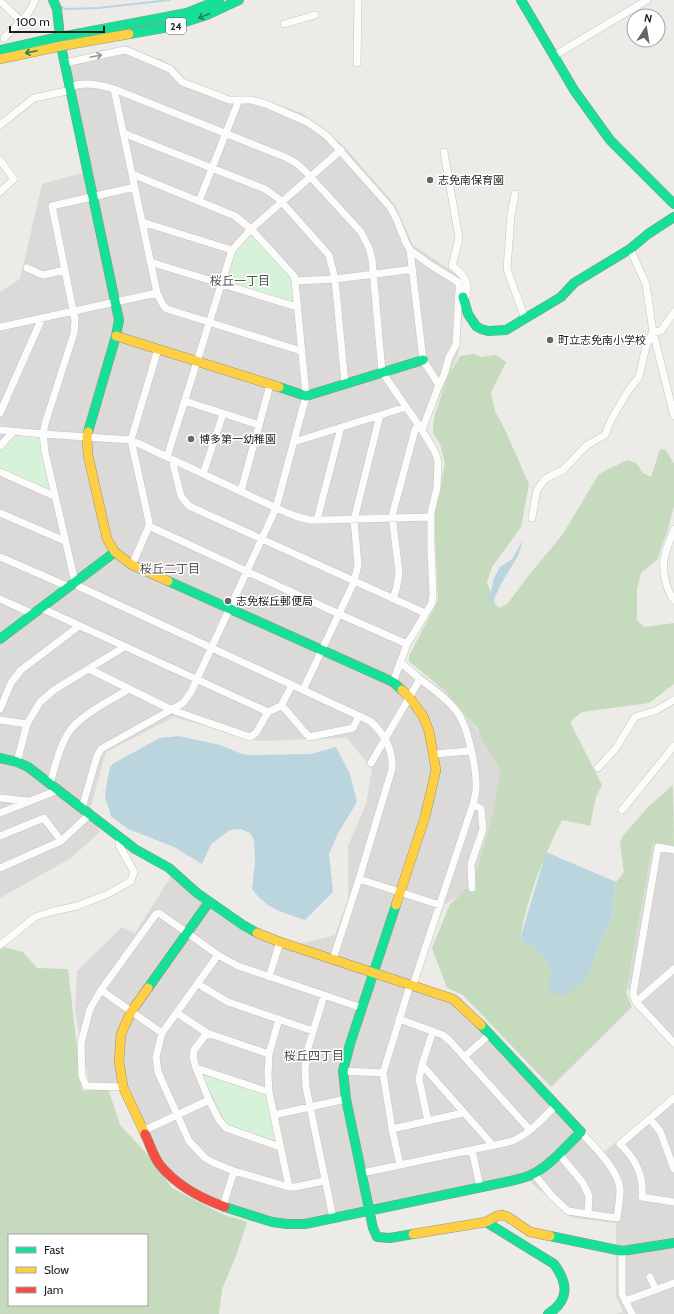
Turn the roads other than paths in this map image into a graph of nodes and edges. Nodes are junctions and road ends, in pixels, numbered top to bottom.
1 (36, 0) edge
2 (53, 0) edge
3 (218, 0) edge
4 (239, 0) edge
5 (358, 0) edge
6 (521, 0) edge
7 (647, 0) edge
8 (0, 1) edge
9 (315, 14) dead end
10 (21, 22) junction
11 (284, 24) dead end
12 (4, 38) dead end
13 (61, 42) junction
14 (0, 50) edge
15 (554, 56) junction
16 (0, 59) edge
17 (65, 63) junction
18 (357, 63) dead end
19 (71, 89) junction
20 (114, 89) junction
21 (239, 100) junction
22 (0, 125) edge
23 (123, 132) junction
24 (226, 134) junction
25 (341, 150) junction
26 (444, 152) dead end
27 (0, 160) edge
28 (213, 168) junction
29 (132, 174) junction
30 (311, 176) junction
31 (134, 188) junction
32 (0, 192) edge
33 (515, 194) dead end
34 (92, 196) junction
35 (199, 201) junction
36 (282, 202) junction
37 (674, 204) edge
38 (674, 217) edge
39 (142, 222) junction
40 (251, 229) junction
41 (232, 250) junction
42 (410, 250) junction
43 (630, 250) junction
44 (150, 262) junction
45 (27, 268) dead end
46 (65, 270) junction
47 (413, 272) junction
48 (374, 274) junction
49 (335, 279) junction
50 (295, 281) junction
51 (222, 284) junction
52 (459, 286) junction
53 (157, 293) junction
54 (463, 297) junction
55 (116, 302) junction
56 (297, 307) junction
57 (74, 311) junction
58 (674, 312) edge
59 (42, 318) junction
60 (526, 319) junction
61 (210, 323) junction
62 (0, 327) edge
63 (653, 332) junction
64 (116, 336) junction
65 (158, 349) junction
66 (301, 351) junction
67 (423, 360) junction
68 (197, 362) junction
69 (382, 372) junction
70 (345, 384) junction
71 (270, 385) junction
72 (439, 385) junction
73 (306, 396) junction
74 (185, 402) junction
75 (406, 407) junction
76 (0, 413) edge
77 (223, 414) junction
78 (380, 415) junction
79 (674, 416) edge
80 (259, 425) junction
81 (341, 427) junction
82 (420, 427) junction
83 (0, 430) edge
84 (14, 432) junction
85 (43, 434) junction
86 (87, 437) junction
87 (131, 440) junction
88 (294, 442) junction
89 (0, 446) edge
90 (170, 458) junction
91 (0, 472) edge
92 (203, 474) junction
93 (241, 492) junction
94 (54, 496) junction
95 (276, 508) junction
96 (0, 513) edge
97 (431, 517) junction
98 (532, 518) dead end
99 (392, 519) junction
100 (316, 520) junction
101 (354, 520) junction
102 (149, 526) junction
103 (674, 529) edge
104 (261, 540) junction
105 (65, 542) junction
106 (115, 552) junction
107 (0, 557) edge
108 (132, 565) junction
109 (247, 571) junction
110 (354, 582) junction
111 (72, 585) junction
112 (0, 599) edge
113 (393, 599) junction
114 (674, 600) edge
115 (230, 608) junction
116 (37, 611) junction
117 (425, 613) junction
118 (338, 614) junction
119 (79, 626) junction
120 (0, 638) edge
121 (406, 644) junction
122 (124, 647) junction
123 (211, 648) junction
124 (322, 650) junction
125 (400, 662) junction
126 (89, 669) junction
127 (420, 679) junction
128 (196, 680) junction
129 (392, 682) junction
130 (292, 685) junction
131 (129, 689) junction
132 (303, 690) junction
133 (409, 697) junction
134 (674, 700) edge
135 (281, 706) junction
136 (0, 709) edge
137 (172, 710) junction
138 (268, 712) junction
139 (359, 716) junction
140 (0, 720) edge
141 (27, 724) junction
142 (386, 738) junction
143 (674, 746) edge
144 (470, 751) junction
145 (434, 754) junction
146 (0, 758) edge
147 (17, 762) junction
148 (371, 763) dead end
149 (598, 768) dead end
150 (54, 787) junction
151 (0, 798) edge
152 (29, 802) junction
153 (473, 804) junction
154 (622, 810) dead end
155 (86, 811) junction
156 (0, 813) edge
157 (0, 836) edge
158 (120, 838) junction
159 (61, 841) junction
160 (674, 850) edge
161 (0, 868) edge
162 (359, 879) junction
163 (472, 888) dead end
164 (401, 892) junction
165 (209, 902) junction
166 (440, 904) junction
167 (188, 933) junction
168 (280, 942) junction
169 (0, 945) edge
170 (218, 954) junction
171 (333, 959) junction
172 (674, 969) edge
173 (374, 972) junction
174 (269, 978) junction
175 (198, 984) junction
176 (412, 985) junction
177 (102, 990) junction
178 (324, 996) junction
179 (636, 1002) junction
180 (362, 1008) junction
181 (131, 1012) junction
182 (177, 1013) junction
183 (399, 1019) junction
184 (279, 1020) junction
185 (314, 1031) junction
186 (433, 1031) junction
187 (162, 1033) junction
188 (207, 1033) junction
189 (490, 1034) junction
190 (674, 1042) edge
191 (269, 1054) junction
192 (464, 1057) junction
193 (422, 1065) junction
194 (196, 1068) junction
195 (344, 1071) junction
196 (383, 1073) junction
197 (123, 1087) junction
198 (269, 1092) junction
199 (674, 1098) edge
200 (346, 1099) junction
201 (209, 1100) junction
202 (556, 1104) junction
203 (309, 1107) junction
204 (463, 1113) junction
205 (178, 1115) junction
206 (274, 1115) junction
207 (650, 1119) junction
208 (428, 1121) junction
209 (392, 1129) junction
210 (530, 1130) junction
211 (143, 1131) junction
212 (581, 1132) junction
213 (490, 1146) junction
214 (280, 1147) junction
215 (472, 1150) junction
216 (559, 1154) junction
217 (400, 1165) junction
218 (674, 1169) edge
219 (234, 1171) junction
220 (362, 1173) junction
221 (534, 1174) junction
222 (324, 1182) junction
223 (289, 1187) junction
224 (480, 1187) junction
225 (674, 1202) edge
226 (223, 1206) junction
227 (370, 1210) junction
228 (588, 1214) junction
229 (333, 1218) junction
230 (486, 1222) junction
231 (674, 1242) edge
232 (622, 1250) junction
233 (650, 1277) dead end
234 (674, 1283) edge
235 (656, 1290) junction
236 (625, 1301) junction
237 (548, 1314) edge
238 (632, 1314) edge

1 - 10 street
2 - 13 street
3 - 13 street, 24
4 -> 13 street, 24
5 - 18 street
6 - 15 street
7 - 15 street
8 - 10 street
9 - 11 street
10 - 12 street
13 - 14 street, 24
13 -> 16 street, 24
13 - 17 street
15 - 37 street
17 - 19 street
17 -> 21 street
19 - 20 street
19 - 22 street
19 - 34 street
20 - 23 street
20 - 24 street
21 - 24 street
21 - 25 street
23 - 28 street
23 - 29 street
24 - 28 street
24 - 30 street
25 - 30 street
25 - 42 street
26 - 54 street
27 - 32 street
28 - 35 street
28 - 36 street
29 - 31 street
29 - 35 street
30 - 36 street
30 - 48 street
31 - 34 street
31 - 39 street
33 - 60 street
34 - 46 street
34 - 55 street
35 - 40 street
36 - 40 street
36 - 49 street
38 - 43 street
39 - 41 street
39 - 44 street
40 - 41 street
40 - 50 street
41 - 51 street
42 - 47 street
42 - 52 street
43 - 60 street
43 - 63 street
44 - 51 street
44 - 53 street
45 - 46 street
46 - 57 street
47 - 48 street
47 - 67 street
48 - 49 street
48 - 69 street
49 - 50 street
49 - 70 street
50 - 56 street
51 - 56 street
51 - 61 street
52 - 54 street
52 - 72 street
53 - 55 street
53 - 61 street
54 - 60 street
55 - 57 street
55 - 64 street
56 - 66 street
57 - 59 street
57 - 85 street
58 - 63 street
59 - 62 street
59 - 76 street
61 - 66 street
61 - 68 street
63 - 79 street
63 - 98 street
64 - 65 street
64 - 86 street
65 - 68 street
65 - 87 street
66 - 73 street
67 - 69 street
67 - 72 street
68 - 71 street
68 - 74 street
69 - 70 street
69 - 75 street
70 - 73 street
71 - 73 street
71 - 80 street
72 - 82 street
73 - 88 street
74 - 77 street
74 - 90 street
75 - 78 street
75 - 82 street
77 - 80 street
77 - 92 street
78 - 81 street
78 - 101 street
80 - 93 street
81 - 88 street
81 - 100 street
82 - 97 street
82 - 99 street
83 - 84 street
84 - 85 street
84 - 89 street
85 - 86 street
85 - 94 street
86 - 87 street
86 - 106 street
87 - 90 street
87 - 102 street
88 - 95 street
90 - 92 street
90 - 104 street
91 - 94 street
92 - 93 street
93 - 95 street
94 - 105 street
95 - 100 street
95 - 104 street
96 - 105 street
97 - 99 street
97 - 117 street
99 - 101 street
99 - 113 street
100 - 101 street
101 - 110 street
102 - 108 street
102 - 109 street
103 - 114 street
104 - 109 street
104 - 110 street
105 - 111 street
106 - 108 street
106 - 111 street
107 - 111 street
108 - 115 street
109 - 115 street
109 - 118 street
110 - 113 street
110 - 118 street
111 - 116 street
111 - 123 street
112 - 116 street
113 - 117 street
115 - 123 street
115 - 124 street
116 - 119 street
116 - 120 street
117 - 121 street
118 - 121 street
118 - 124 street
119 - 122 street
119 - 136 street
121 - 125 street
122 - 126 street
122 - 128 street
123 - 128 street
123 - 130 street
124 - 129 street
124 - 132 street
125 - 127 street
125 - 129 street
126 - 131 street
126 - 141 street
127 - 133 street
127 - 144 street
128 - 137 street
128 - 138 street
129 - 133 street
130 - 132 street
130 - 135 street
131 - 137 street
131 - 150 street
132 - 139 street
133 - 142 street
133 - 145 street
134 - 149 street
135 - 138 street
135 - 139 street
137 - 138 street
137 - 155 street
139 - 142 street
140 - 141 street
141 - 147 street
142 - 148 street
142 - 162 street
143 - 154 street
144 - 145 street
144 - 153 street
145 - 164 street
146 - 147 street
147 - 150 street
150 - 152 street
150 - 155 street
151 - 152 street
152 - 156 street
153 - 163 street
153 - 166 street
155 - 158 street
155 - 159 street
157 - 159 street
158 - 165 street
158 - 169 street
159 - 161 street
160 - 179 street
162 - 164 street
162 - 171 street
164 - 166 street
164 - 173 street
165 - 167 street
165 - 168 street
166 - 176 street
167 - 170 street
167 - 177 street
167 - 181 street
168 - 171 street
168 - 174 street
170 - 174 street
170 - 175 street
171 - 173 street
172 - 179 street
173 - 176 street
173 - 180 street
174 - 178 street
175 - 182 street
175 - 184 street
176 - 183 street
176 - 189 street
177 - 181 street
177 - 197 street
178 - 180 street
178 - 185 street
179 - 190 street
180 - 195 street
181 - 187 street
181 - 197 street
182 - 187 street
182 - 188 street
183 - 186 street
183 - 196 street
184 - 185 street
184 - 191 street
185 - 203 street
186 - 192 street
186 - 193 street
187 - 205 street
188 - 191 street
188 - 194 street
189 - 192 street
189 - 202 street
191 - 198 street
192 - 210 street
193 - 204 street
193 - 208 street
194 - 198 street
194 - 201 street
195 - 196 street
195 - 200 street
196 - 209 street
197 - 211 street
198 - 206 street
199 - 207 street
200 - 203 street
200 - 220 street
201 - 205 street
201 - 214 street
202 - 210 street
202 - 212 street
203 - 206 street
203 - 222 street
204 - 208 street
204 - 213 street
205 - 211 street
205 - 219 street
206 - 214 street
207 - 218 street
207 - 225 street
208 - 209 street
209 - 217 street
210 - 213 street
211 - 226 street
212 - 216 street
212 - 228 street
213 - 215 street
214 - 223 street
215 - 217 street
215 - 224 street
216 - 221 street
216 - 228 street
217 - 220 street
219 - 223 street
219 - 226 street
220 - 227 street
221 - 224 street
221 - 228 street
222 - 223 street
222 - 229 street
224 - 227 street
226 - 229 street
227 - 229 street
227 - 230 street
230 - 232 street
230 - 237 street
231 - 232 street
232 - 236 street
233 - 235 street
234 - 235 street
235 - 236 street
236 - 238 street

